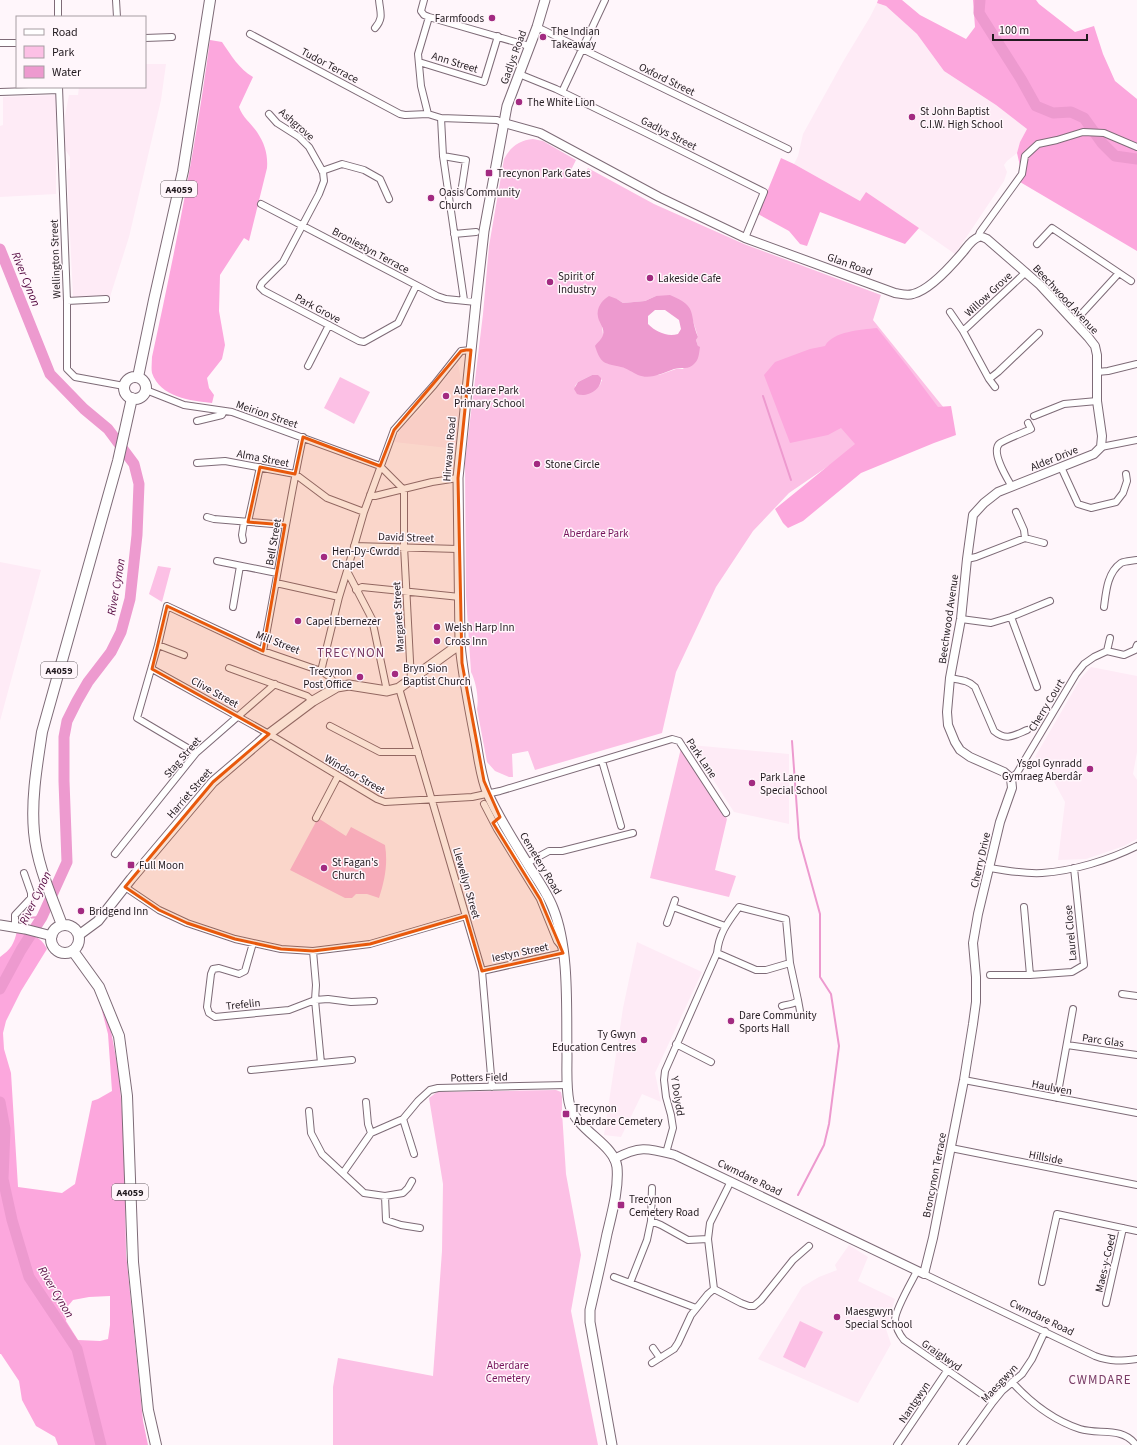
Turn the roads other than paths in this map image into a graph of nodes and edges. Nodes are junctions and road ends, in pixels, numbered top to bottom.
1 (58, 0) edge
2 (116, 0) edge
3 (210, 0) edge
4 (379, 0) edge
5 (424, 0) edge
6 (545, 0) edge
7 (605, 0) edge
8 (58, 16) edge
9 (117, 16) edge
10 (429, 17) junction
11 (537, 27) junction
12 (375, 28) dead end
13 (250, 34) dead end
14 (498, 36) junction
15 (172, 37) dead end
16 (146, 38) edge
17 (0, 43) edge
18 (16, 43) edge
19 (529, 46) junction
20 (582, 49) junction
21 (419, 62) junction
22 (519, 74) junction
23 (59, 88) edge
24 (0, 92) edge
25 (562, 92) junction
26 (270, 114) dead end
27 (428, 114) junction
28 (441, 118) junction
29 (504, 123) junction
30 (1137, 147) edge
31 (788, 149) dead end
32 (443, 156) junction
33 (322, 171) junction
34 (461, 194) dead end
35 (389, 199) dead end
36 (261, 204) dead end
37 (303, 226) junction
38 (476, 232) dead end
39 (454, 234) junction
40 (978, 237) junction
41 (745, 238) junction
42 (1038, 244) dead end
43 (1026, 272) junction
44 (1119, 273) junction
45 (1131, 281) dead end
46 (416, 286) junction
47 (106, 299) dead end
48 (464, 300) junction
49 (67, 301) junction
50 (476, 302) junction
51 (950, 312) dead end
52 (1075, 321) junction
53 (329, 325) junction
54 (963, 331) junction
55 (1039, 333) dead end
56 (471, 350) junction
57 (1137, 364) edge
58 (308, 366) dead end
59 (1097, 372) junction
60 (138, 377) junction
61 (989, 379) junction
62 (124, 386) junction
63 (995, 387) dead end
64 (146, 390) junction
65 (132, 398) junction
66 (1097, 401) junction
67 (224, 411) junction
68 (1034, 416) dead end
69 (197, 421) dead end
70 (1028, 423) dead end
71 (303, 437) junction
72 (1137, 440) edge
73 (1101, 446) junction
74 (197, 463) dead end
75 (380, 466) junction
76 (260, 467) junction
77 (1061, 467) junction
78 (295, 474) junction
79 (1126, 474) dead end
80 (458, 478) junction
81 (1012, 487) junction
82 (402, 488) junction
83 (370, 495) junction
84 (364, 512) junction
85 (1016, 512) dead end
86 (207, 517) dead end
87 (246, 522) junction
88 (285, 525) junction
89 (1025, 538) junction
90 (243, 540) dead end
91 (1044, 542) dead end
92 (354, 546) junction
93 (404, 546) junction
94 (458, 549) junction
95 (967, 559) junction
96 (1137, 560) edge
97 (217, 561) dead end
98 (240, 566) junction
99 (347, 571) junction
100 (278, 573) junction
101 (276, 583) junction
102 (356, 590) junction
103 (407, 593) junction
104 (339, 597) junction
105 (460, 597) junction
106 (1050, 601) dead end
107 (233, 607) dead end
108 (1104, 607) dead end
109 (1011, 618) junction
110 (961, 620) junction
111 (1110, 638) dead end
112 (460, 644) junction
113 (158, 645) junction
114 (1137, 645) edge
115 (262, 651) junction
116 (1107, 651) junction
117 (184, 655) dead end
118 (229, 668) dead end
119 (152, 669) junction
120 (321, 671) junction
121 (1041, 675) dead end
122 (950, 678) junction
123 (1034, 678) junction
124 (411, 680) junction
125 (275, 684) junction
126 (337, 687) junction
127 (1037, 687) dead end
128 (399, 688) junction
129 (387, 691) junction
130 (313, 701) junction
131 (237, 716) junction
132 (330, 726) dead end
133 (1026, 730) dead end
134 (269, 734) junction
135 (418, 752) junction
136 (196, 753) junction
137 (602, 761) junction
138 (338, 776) junction
139 (1011, 778) junction
140 (488, 794) junction
141 (432, 800) junction
142 (484, 804) dead end
143 (726, 813) dead end
144 (316, 818) dead end
145 (497, 820) junction
146 (621, 826) dead end
147 (633, 833) dead end
148 (1137, 846) edge
149 (116, 854) dead end
150 (527, 863) junction
151 (990, 868) junction
152 (1074, 868) junction
153 (24, 872) dead end
154 (125, 887) junction
155 (674, 900) dead end
156 (673, 906) junction
157 (1024, 907) dead end
158 (466, 916) junction
159 (667, 923) dead end
160 (0, 925) edge
161 (62, 925) junction
162 (725, 926) junction
163 (15, 927) junction
164 (47, 934) junction
165 (79, 935) junction
166 (253, 943) junction
167 (73, 950) junction
168 (563, 950) junction
169 (313, 951) junction
170 (717, 953) junction
171 (790, 963) junction
172 (482, 971) junction
173 (990, 975) dead end
174 (1030, 975) junction
175 (1122, 994) dead end
176 (1137, 996) edge
177 (315, 1000) junction
178 (798, 1000) junction
179 (374, 1001) dead end
180 (782, 1006) dead end
181 (1073, 1009) dead end
182 (800, 1011) dead end
183 (676, 1044) junction
184 (1067, 1045) junction
185 (1137, 1055) edge
186 (352, 1060) dead end
187 (321, 1062) junction
188 (711, 1062) dead end
189 (251, 1070) dead end
190 (964, 1080) junction
191 (567, 1085) junction
192 (492, 1087) junction
193 (1057, 1098) junction
194 (366, 1102) dead end
195 (309, 1111) dead end
196 (1137, 1113) edge
197 (403, 1119) junction
198 (371, 1133) junction
199 (951, 1148) junction
200 (666, 1153) junction
201 (414, 1154) dead end
202 (614, 1159) junction
203 (343, 1173) junction
204 (412, 1181) dead end
205 (730, 1181) junction
206 (1137, 1185) edge
207 (652, 1188) dead end
208 (385, 1196) junction
209 (651, 1221) junction
210 (420, 1228) dead end
211 (1123, 1228) junction
212 (1137, 1231) edge
213 (708, 1239) junction
214 (809, 1246) dead end
215 (921, 1272) junction
216 (614, 1277) dead end
217 (1042, 1282) dead end
218 (630, 1283) junction
219 (714, 1289) junction
220 (1106, 1303) dead end
221 (696, 1308) junction
222 (1045, 1331) junction
223 (653, 1348) dead end
224 (660, 1358) junction
225 (1137, 1359) edge
226 (652, 1363) dead end
227 (947, 1371) junction
228 (1012, 1382) junction
229 (993, 1402) junction
230 (1134, 1442) edge
231 (156, 1445) edge
232 (612, 1445) edge
233 (897, 1445) edge
234 (962, 1445) edge

1 - 8 street
2 - 9 street
3 - 60 main road, A4059
4 - 12 street
5 - 10 street
6 - 11 main road, Gadlys Road
7 - 20 street
10 - 14 street
10 - 21 street
11 - 19 main road, Gadlys Road
11 - 20 street, Oxford Street
13 - 27 street, Tudor Terrace
14 - 19 street
14 - 21 street, Ann Street
15 - 16 street
17 - 18 street
19 - 22 main road, Gadlys Road
20 - 25 street
20 - 31 street, Oxford Street
21 - 27 street
22 - 25 street, Gadlys Street
22 - 29 main road, Gadlys Road
23 - 24 street
23 - 49 street, Wellington Street
25 - 41 street, Gadlys Street
26 - 33 street, Ashgrove
27 - 28 street
28 - 29 street
28 - 32 street
29 - 41 street, Glan Road
29 - 50 main road, Hirwaun Road
30 - 40 street, Glan Road
32 - 34 street
32 - 39 street
33 - 35 street
33 - 37 street
36 - 37 street, Broniestyn Terrace
37 - 46 street, Broniestyn Terrace
37 - 53 street, Park Grove
38 - 39 street
39 - 48 street
40 - 41 street, Glan Road
40 - 43 street, Beechwood Avenue
42 - 44 street
43 - 52 street, Beechwood Avenue
43 - 54 street, Willow Grove
44 - 45 street
44 - 52 street
46 - 48 street, Broniestyn Terrace
46 - 53 street, Park Grove
47 - 49 street
48 - 50 street, Broniestyn Terrace
49 - 62 street, Wellington Street
50 - 56 main road, Hirwaun Road
51 - 54 street, Willow Grove
52 - 59 street, Beechwood Avenue
53 - 58 street
54 - 61 street, Willow Grove
55 - 61 street
56 - 75 street
56 - 80 main road, Hirwaun Road
57 - 59 street
59 - 66 street, Beechwood Avenue
60 - 62 main road
60 - 64 main road
61 - 63 street, Willow Grove
62 - 65 main road
64 - 65 main road
64 - 67 street, Meirion Street
65 - 161 main road, A4059
66 - 68 street
66 - 73 street, Beechwood Avenue
67 - 69 street
67 - 71 street, Meirion Street
70 - 81 street
71 - 75 street, Meirion Street
71 - 78 street, Bell Street
72 - 73 street
73 - 77 street, Alder Drive
74 - 76 street, Alma Street
75 - 82 street
75 - 83 street
76 - 78 street, Alma Street
76 - 87 street
77 - 79 street
77 - 81 street, Alder Drive
78 - 84 street, Alma Street
78 - 88 street, Bell Street
80 - 82 street
80 - 94 main road, Hirwaun Road
81 - 95 street, Beechwood Avenue
82 - 83 street
82 - 93 street, Margaret Street
83 - 84 street
84 - 92 street
85 - 89 street
86 - 87 street
87 - 88 street
87 - 90 street
88 - 100 street, Bell Street
89 - 91 street
89 - 95 street
92 - 93 street, David Street
92 - 99 street
93 - 94 street, David Street
93 - 103 street, Margaret Street
94 - 105 main road, Hirwaun Road
95 - 110 street, Beechwood Avenue
96 - 108 street
97 - 98 street
98 - 100 street
98 - 107 street
99 - 102 street
99 - 104 street
100 - 101 street, Bell Street
101 - 104 street
101 - 115 street, Bell Street
102 - 103 street
102 - 129 street
103 - 105 street
103 - 124 street, Margaret Street
104 - 120 street
105 - 112 main road, Hirwaun Road
106 - 109 street
109 - 110 street
109 - 123 street
110 - 122 street, Beechwood Avenue
111 - 116 street
112 - 124 main road
112 - 140 main road, Hirwaun Road
113 - 115 street, Mill Street
113 - 117 street
113 - 119 street
114 - 116 street
115 - 120 street, Mill Street
116 - 139 street, Cherry Court
118 - 125 street
119 - 131 street, Clive Street
119 - 136 street
120 - 126 street, Mill Street
121 - 123 street
122 - 133 street
122 - 139 street
123 - 127 street
124 - 128 main road
125 - 130 street
125 - 131 street, Stag Street
126 - 129 main road
126 - 130 main road, Harriet Street
128 - 129 main road
128 - 135 street, Llewellyn Street
130 - 134 main road, Harriet Street
131 - 134 street, Clive Street
131 - 136 street, Stag Street
132 - 135 street
134 - 138 street, Windsor Street
134 - 154 main road, Harriet Street
135 - 141 street, Llewellyn Street
136 - 149 street, Stag Street
137 - 140 street, Park Lane
137 - 143 street, Park Lane
137 - 146 street
138 - 141 street, Windsor Street
138 - 144 street
139 - 151 street, Cherry Drive
140 - 141 street, Windsor Street
140 - 145 main road, Cemetery Road
141 - 158 street, Llewellyn Street
142 - 145 street, Cemetery Road
145 - 150 main road, Cemetery Road
145 - 168 street, Cemetery Road
147 - 150 street
148 - 152 street
150 - 168 main road, Cemetery Road
151 - 152 street
151 - 190 street, Cherry Drive
152 - 174 street, Laurel Close
153 - 163 street
154 - 165 main road, Harriet Street
154 - 166 street
155 - 156 street
156 - 159 street
156 - 162 street
157 - 174 street
158 - 169 street
158 - 172 street, Llewellyn Street
160 - 163 main road
161 - 164 main road
161 - 165 main road
162 - 170 street, Y Dolydd
162 - 171 street, Y Dolydd
163 - 164 main road
164 - 167 main road
165 - 167 main road
166 - 169 street
166 - 177 street, Trefelin
167 - 231 main road, A4059
168 - 172 street, Iestyn Street
168 - 191 main road, Cemetery Road
169 - 177 street
170 - 171 street
170 - 183 street, Y Dolydd
171 - 178 street, Y Dolydd
172 - 192 street, Llewellyn Street
173 - 174 street, Laurel Close
175 - 176 street
177 - 179 street, Trefelin
177 - 187 street
178 - 180 street
178 - 182 street, Y Dolydd
181 - 184 street, Parc Glas
183 - 188 street
183 - 200 street, Y Dolydd
184 - 185 street, Parc Glas
184 - 193 street, Parc Glas
186 - 187 street
187 - 189 street
190 - 193 street, Haulwen
190 - 199 street, Broncynon Terrace
191 - 192 street, Potters Field
191 - 202 main road, Cemetery Road
192 - 197 street, Potters Field
193 - 196 street, Haulwen
194 - 198 street
195 - 203 street
197 - 198 street, Potters Field
197 - 201 street
198 - 203 street
199 - 206 street, Hillside
199 - 215 street, Broncynon Terrace
200 - 202 street, Cwmdare Road
200 - 205 street, Cwmdare Road
202 - 232 main road
203 - 208 street
204 - 208 street
205 - 213 street
205 - 215 street, Cwmdare Road
207 - 209 street
208 - 210 street
209 - 213 street
209 - 218 street
211 - 212 street
211 - 217 street
211 - 220 street, Maes-y-Coed
213 - 219 street
214 - 219 street
215 - 222 street, Cwmdare Road
215 - 227 street, Graiglwyd
216 - 218 street
218 - 221 street
219 - 221 street
221 - 224 street
222 - 225 street, Cwmdare Road
222 - 228 street, Maesgwyn
223 - 224 street
224 - 226 street
227 - 229 street, Graiglwyd
227 - 233 street, Nantgwyn
228 - 229 street, Maesgwyn
228 - 230 street
229 - 234 street, Maesgwyn

